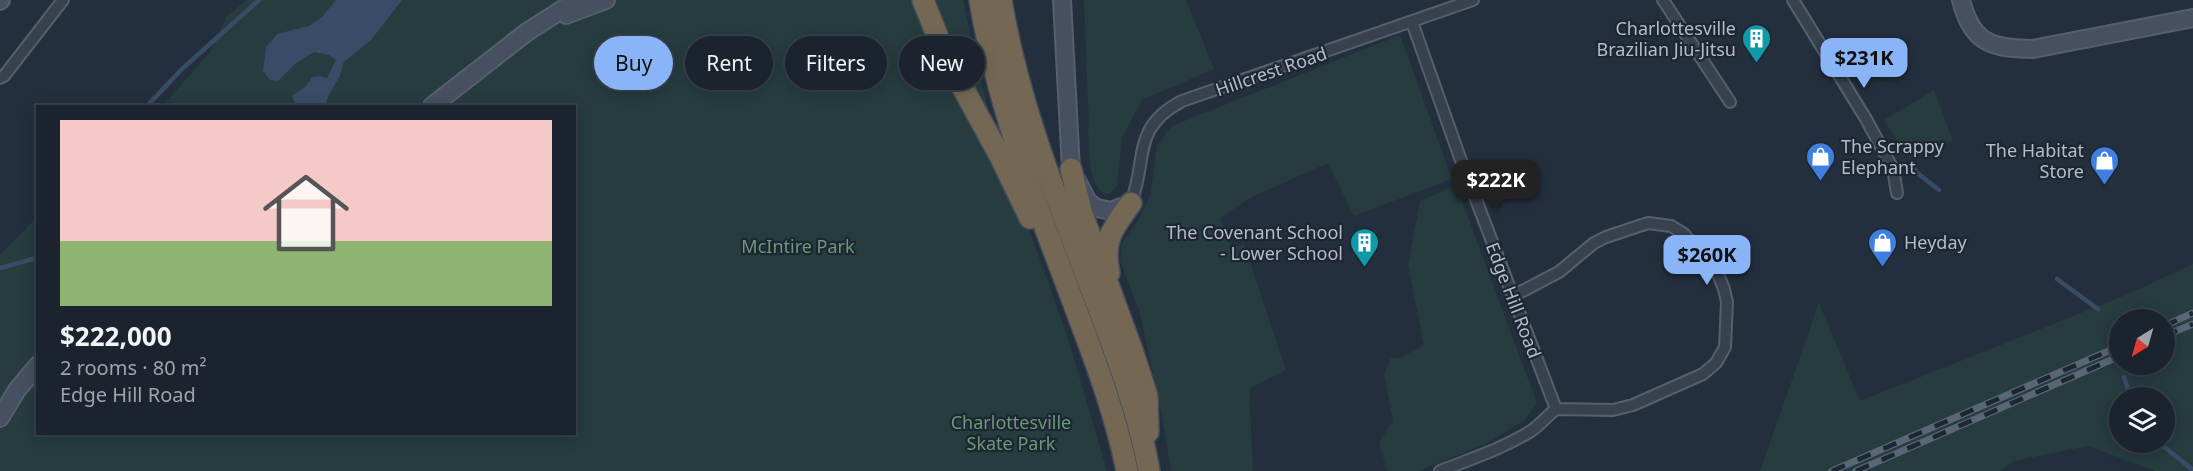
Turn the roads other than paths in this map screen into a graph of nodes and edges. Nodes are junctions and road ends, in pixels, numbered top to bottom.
1 (63, 0) edge
2 (577, 0) edge
3 (606, 0) edge
4 (923, 0) edge
5 (980, 0) edge
6 (1001, 0) edge
7 (1062, 0) edge
8 (1473, 0) edge
9 (1663, 0) edge
10 (1793, 0) edge
11 (1961, 0) edge
12 (2193, 18) edge
13 (1412, 22) junction
14 (527, 32) junction
15 (0, 78) edge
16 (1730, 102) dead end
17 (433, 105) edge
18 (1071, 169) junction
19 (1897, 193) dead end
20 (1131, 203) junction
21 (1056, 258) junction
22 (1513, 296) junction
23 (1118, 312) junction
24 (36, 367) edge
25 (1556, 409) junction
26 (0, 418) edge
27 (1149, 468) edge
28 (1127, 471) edge
29 (1440, 471) edge

1 - 15 street
2 - 14 main road
3 - 14 main road
4 - 21 highway
5 - 21 highway
6 - 27 highway
7 - 18 main road
8 - 13 street, Hillcrest Road
9 - 16 street
10 - 19 street
11 - 12 main road
13 - 20 street, Hillcrest Road
13 - 22 street, Edge Hill Road
14 - 17 main road
18 - 20 main road
18 - 23 highway
20 - 23 highway
21 - 28 highway
22 - 25 street, Edge Hill Road
22 - 25 street
23 - 27 highway
24 - 26 main road
25 - 29 street

